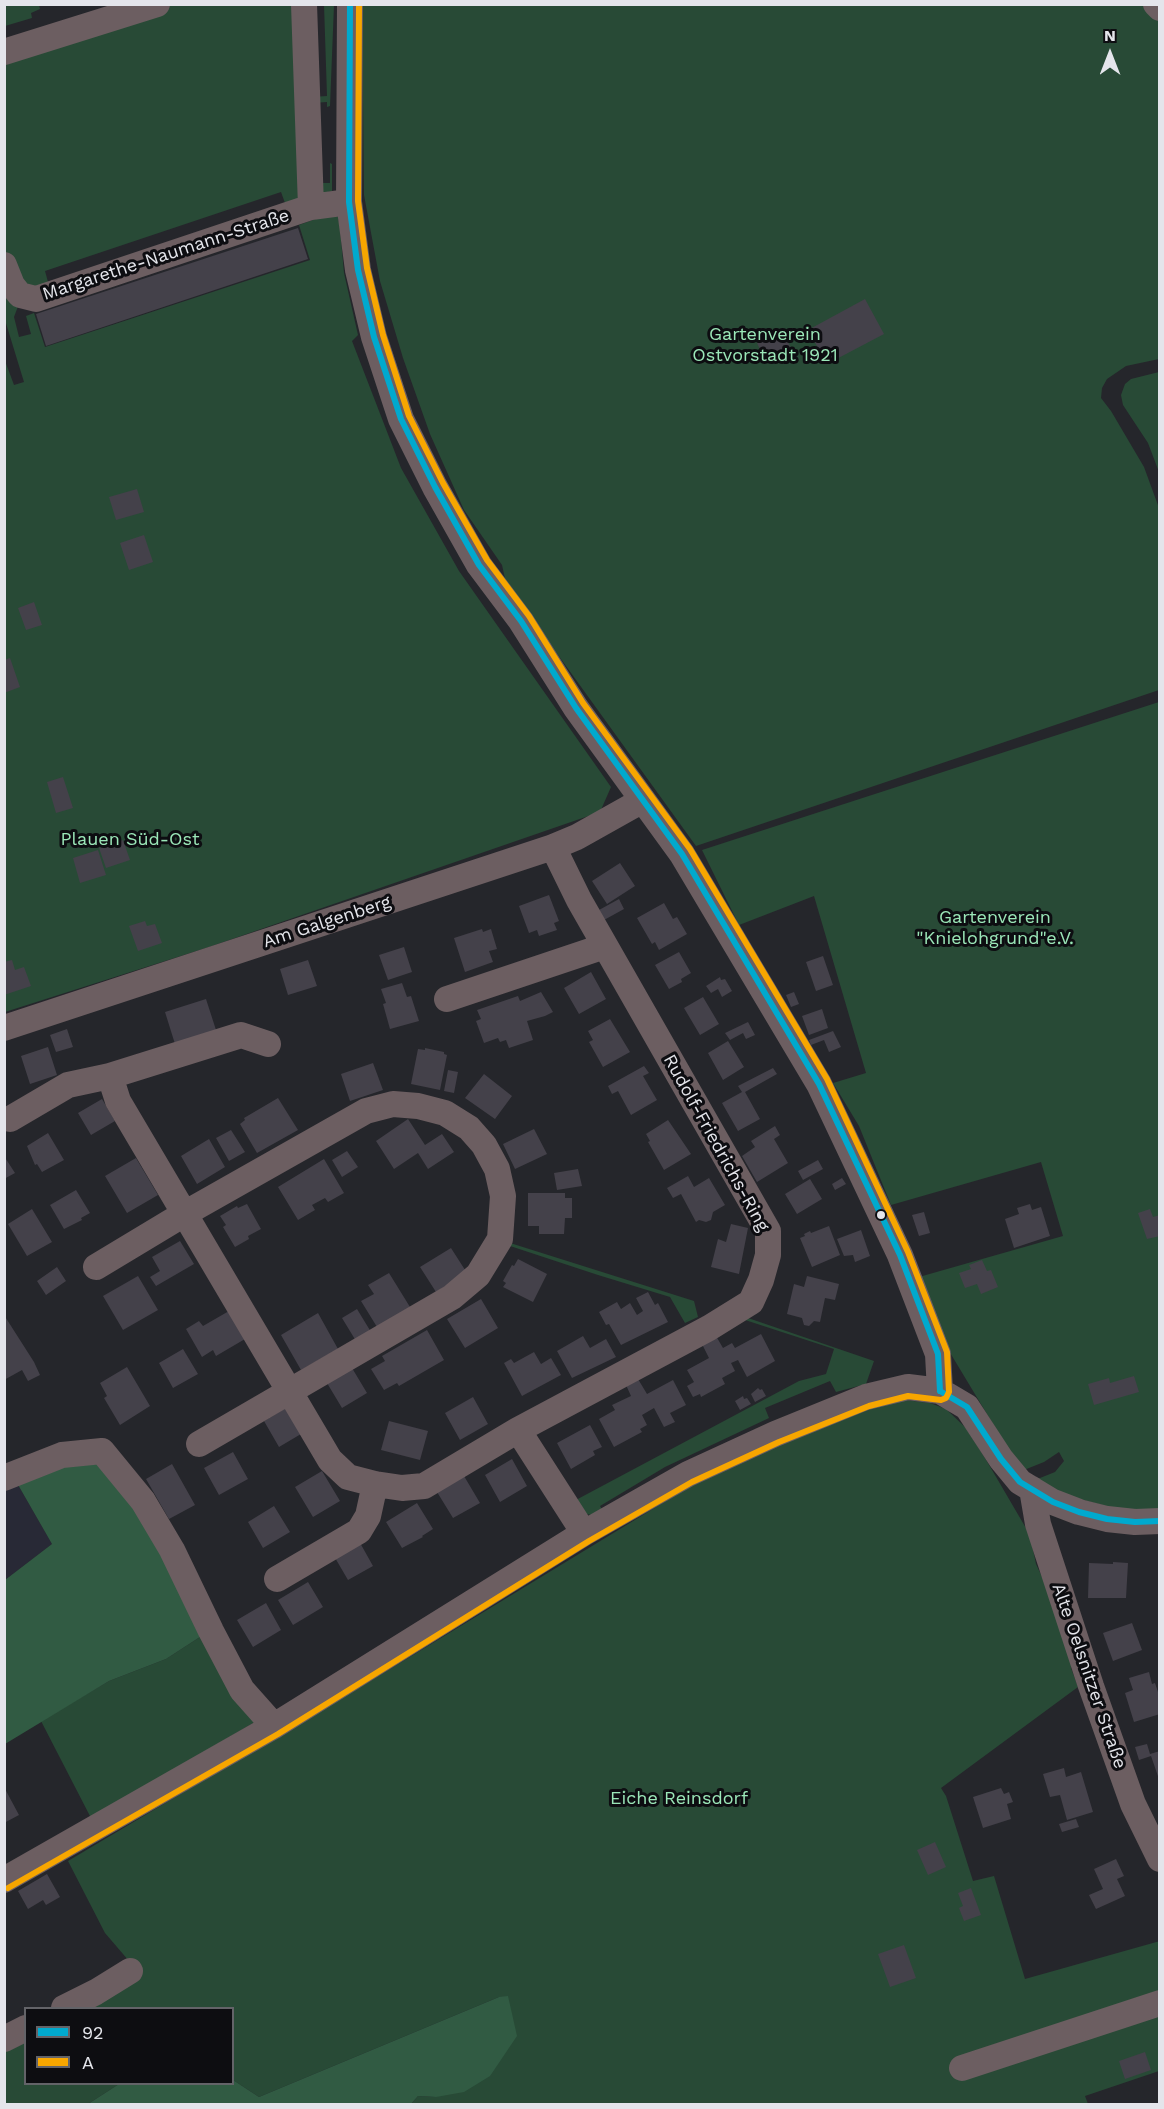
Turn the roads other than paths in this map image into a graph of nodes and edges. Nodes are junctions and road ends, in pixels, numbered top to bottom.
1 (158, 4) edge
2 (304, 4) edge
3 (350, 4) edge
4 (1156, 4) edge
5 (1160, 8) edge
6 (4, 52) edge
7 (349, 202) junction
8 (311, 207) junction
9 (4, 265) edge
10 (643, 800) junction
11 (553, 847) junction
12 (605, 946) junction
13 (447, 999) dead end
14 (4, 1028) edge
15 (268, 1044) dead end
16 (110, 1076) junction
17 (10, 1119) dead end
18 (184, 1214) junction
19 (96, 1267) dead end
20 (289, 1391) junction
21 (940, 1391) junction
22 (518, 1430) junction
23 (199, 1444) dead end
24 (4, 1478) edge
25 (375, 1484) junction
26 (1032, 1489) junction
27 (1160, 1521) edge
28 (584, 1533) junction
29 (277, 1579) dead end
30 (274, 1726) junction
31 (1160, 1859) edge
32 (4, 1880) edge
33 (130, 1971) dead end
34 (1160, 2003) edge
35 (66, 2007) edge
36 (24, 2029) edge
37 (4, 2039) edge
38 (962, 2068) dead end

1 - 6 street
2 - 8 street, Margarethe-Naumann-Straße
3 - 7 street
4 - 5 street
7 - 8 street, Margarethe-Naumann-Straße
7 - 10 street
8 - 9 street, Margarethe-Naumann-Straße
10 - 11 street, Am Galgenberg
10 - 21 street
11 - 12 street, Rudolf-Friedrichs-Ring
11 - 14 street, Am Galgenberg
12 - 13 street
12 - 22 street, Rudolf-Friedrichs-Ring
15 - 16 street
16 - 17 street
16 - 18 street, Rudolf-Friedrichs-Ring
18 - 19 street
18 - 20 street, Rudolf-Friedrichs-Ring
18 - 20 street
20 - 23 street
20 - 25 street, Rudolf-Friedrichs-Ring
21 - 26 street
21 - 28 street
22 - 25 street, Rudolf-Friedrichs-Ring
22 - 28 street
24 - 30 street
25 - 29 street
26 - 27 street
26 - 31 street, Alte Oelsnitzer Straße
28 - 30 street
30 - 32 street
33 - 35 street
34 - 38 street
36 - 37 street

